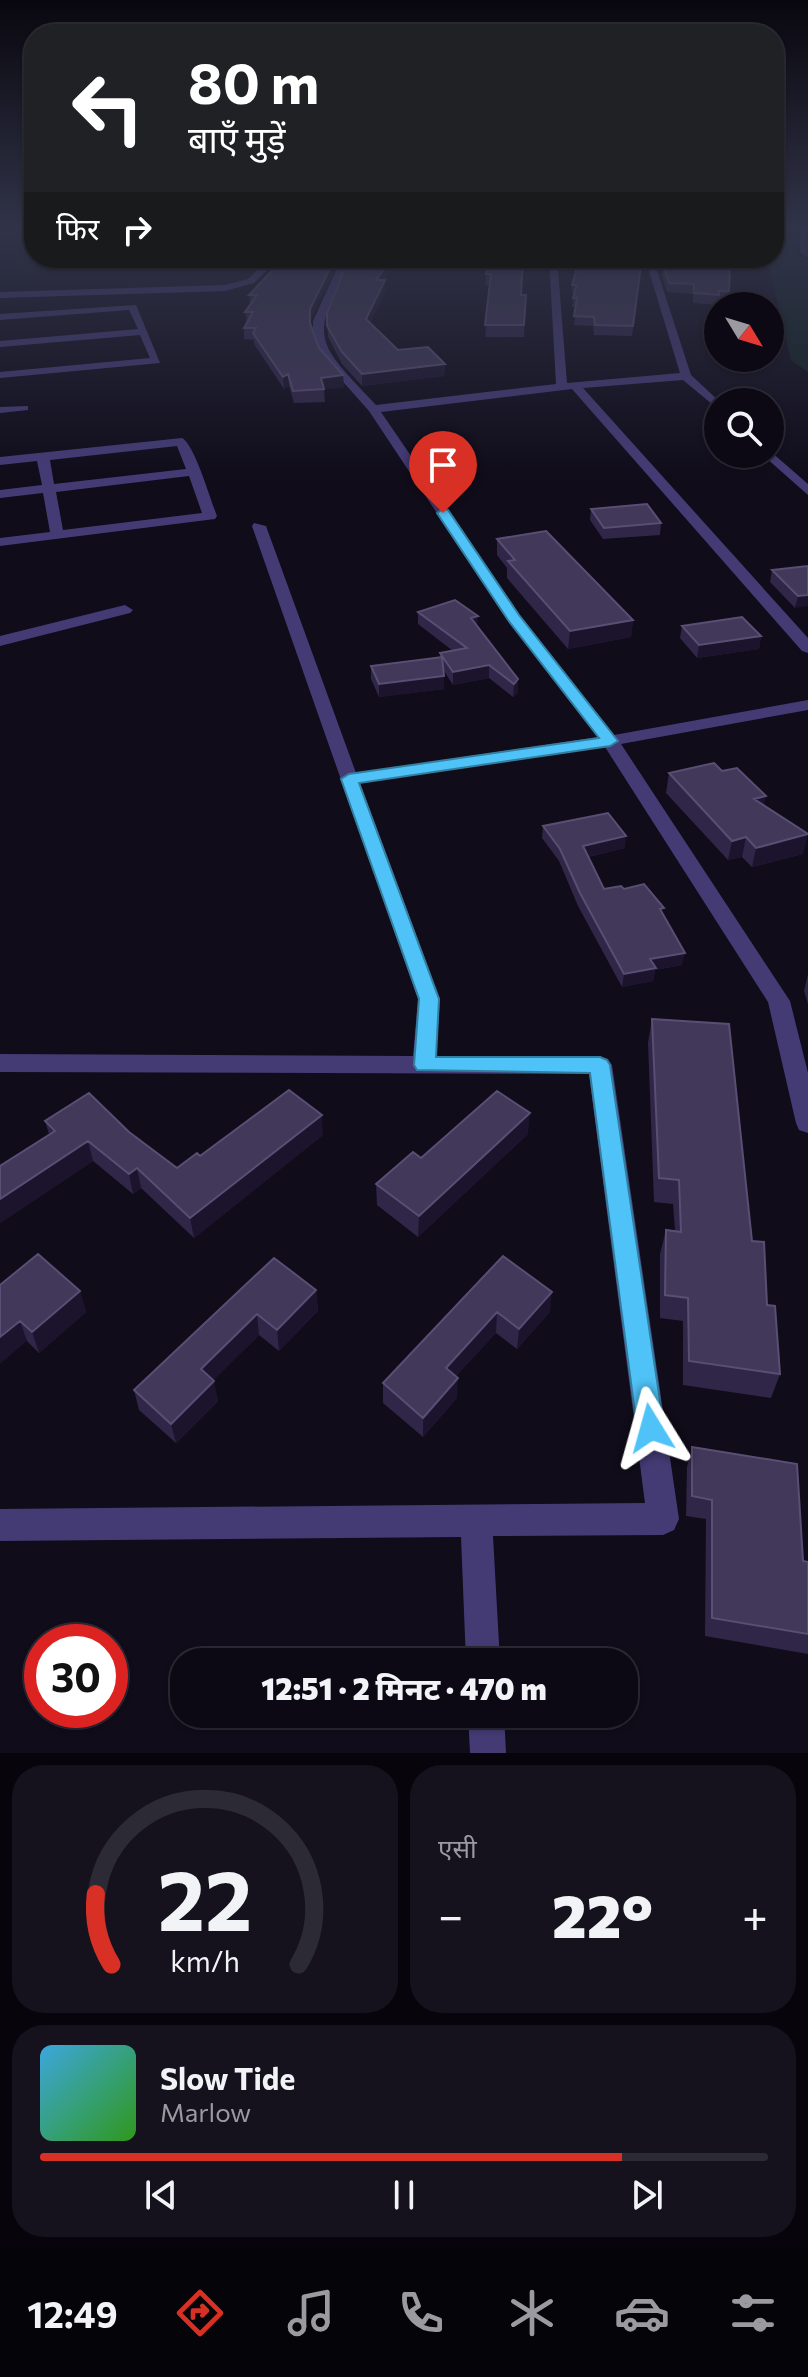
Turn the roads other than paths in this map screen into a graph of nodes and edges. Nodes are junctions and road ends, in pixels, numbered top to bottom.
1 (52, 313) edge
2 (136, 313) edge
3 (322, 313) edge
4 (560, 313) edge
5 (666, 313) edge
6 (22, 315) junction
7 (0, 317) edge
8 (144, 332) junction
9 (27, 342) junction
10 (0, 344) edge
11 (26, 373) junction
12 (0, 375) edge
13 (686, 376) junction
14 (569, 387) junction
15 (704, 393) edge
16 (24, 408) dead end
17 (373, 409) junction
18 (0, 410) edge
19 (43, 457) junction
20 (0, 461) edge
21 (784, 468) edge
22 (194, 472) junction
23 (49, 489) junction
24 (808, 491) edge
25 (0, 494) edge
26 (259, 526) dead end
27 (57, 535) junction
28 (0, 542) edge
29 (125, 610) dead end
30 (2, 634) edge
31 (808, 648) edge
32 (808, 705) edge
33 (610, 741) junction
34 (349, 779) junction
35 (0, 1063) edge
36 (424, 1065) junction
37 (808, 1123) edge
38 (476, 1521) junction
39 (0, 1525) edge
40 (482, 1648) edge
41 (487, 1728) edge
42 (488, 1753) edge

1 - 6 street
2 - 8 street
3 - 17 street
4 - 14 street
5 - 13 street
6 - 7 street
6 - 9 street
8 - 9 street
8 - 11 street
9 - 10 street
9 - 11 street
11 - 12 street
13 - 14 street
13 - 15 street
14 - 17 street
14 - 31 street
16 - 18 street
17 - 33 street
19 - 20 street
19 - 22 street
19 - 23 street
21 - 24 street
22 - 23 street
22 - 27 street
23 - 25 street
23 - 27 street
26 - 34 street
27 - 28 street
29 - 30 street
32 - 33 street
33 - 34 street
33 - 37 street
34 - 36 street
35 - 36 street
36 - 38 street
38 - 39 street
38 - 40 street
41 - 42 street

